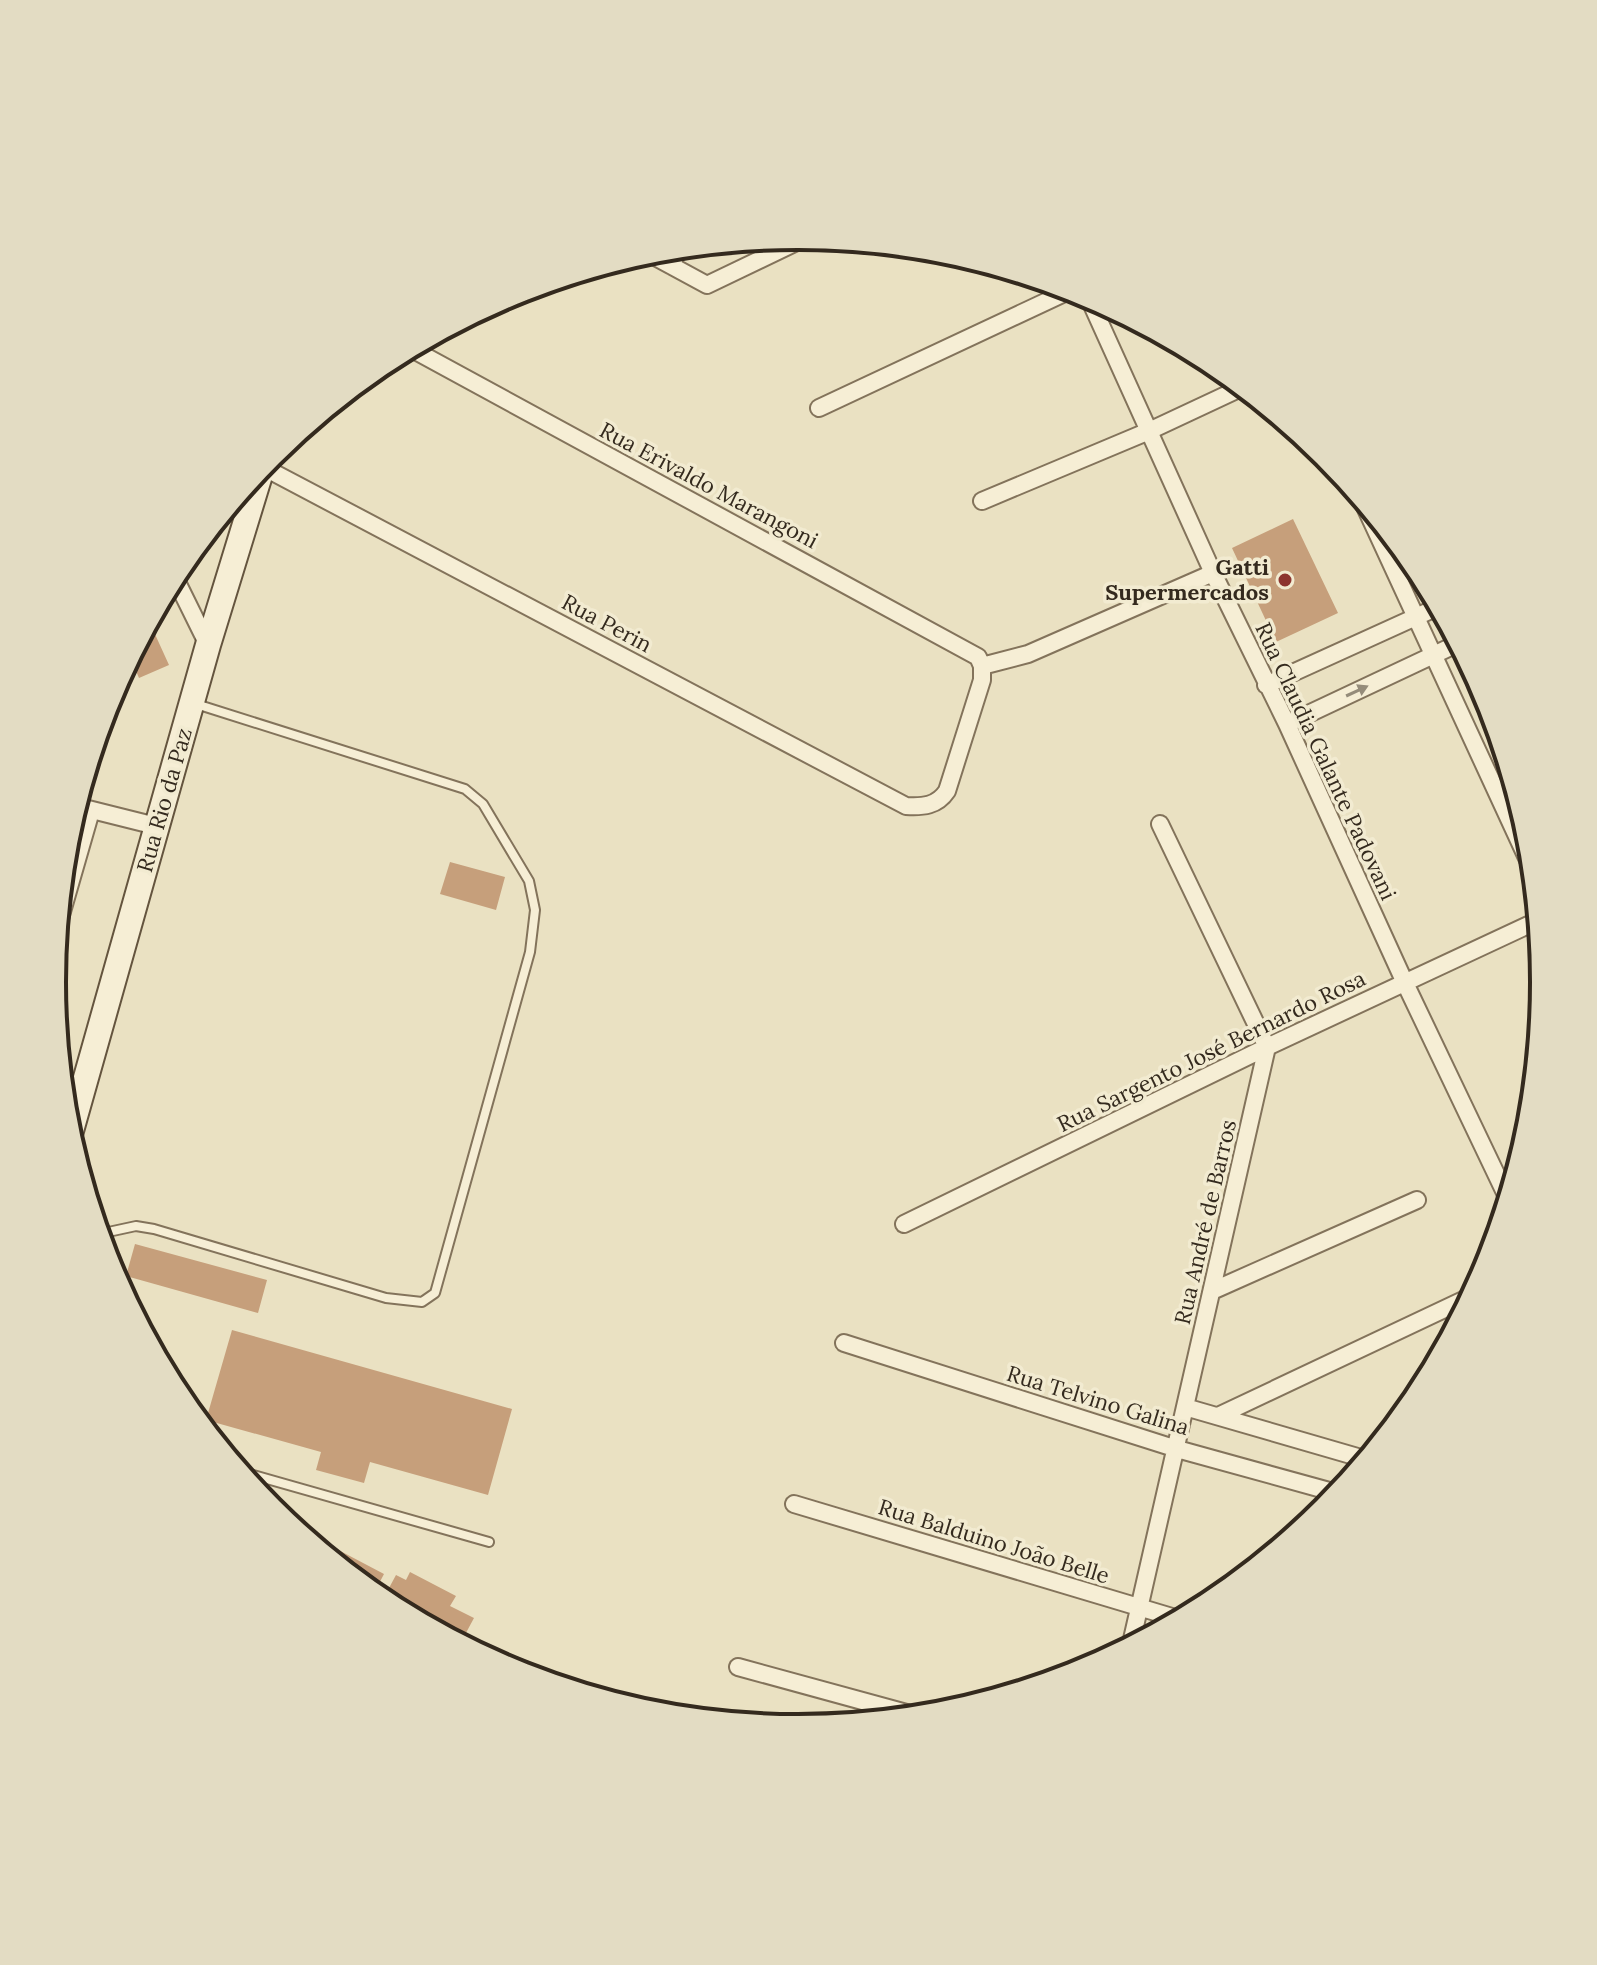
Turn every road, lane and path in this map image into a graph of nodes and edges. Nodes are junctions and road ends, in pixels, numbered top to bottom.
1 (778, 251) edge
2 (674, 261) edge
3 (665, 262) edge
4 (672, 266) junction
5 (1056, 297) edge
6 (1096, 314) edge
7 (422, 354) edge
8 (1232, 392) edge
9 (819, 408) dead end
10 (1149, 431) junction
11 (275, 471) edge
12 (256, 492) edge
13 (982, 501) dead end
14 (1378, 535) edge
15 (1213, 573) junction
16 (181, 589) edge
17 (1430, 611) edge
18 (1417, 617) junction
19 (208, 645) junction
20 (1449, 648) edge
21 (1434, 655) junction
22 (982, 666) junction
23 (1266, 685) junction
24 (191, 703) junction
25 (1287, 724) junction
26 (87, 809) edge
27 (1160, 824) dead end
28 (156, 826) junction
29 (1515, 832) edge
30 (1528, 925) edge
31 (1405, 983) junction
32 (1267, 1047) junction
33 (74, 1087) edge
34 (1502, 1186) edge
35 (1417, 1200) dead end
36 (904, 1224) dead end
37 (110, 1232) edge
38 (1212, 1291) junction
39 (1456, 1303) edge
40 (844, 1343) dead end
41 (1185, 1407) junction
42 (1218, 1416) junction
43 (1177, 1449) junction
44 (1356, 1457) edge
45 (259, 1477) edge
46 (1325, 1490) edge
47 (794, 1504) dead end
48 (489, 1542) dead end
49 (1139, 1608) junction
50 (1167, 1616) edge
51 (1133, 1633) edge
52 (738, 1667) dead end
53 (892, 1709) edge

1 - 4 street
2 - 4 street
3 - 4 street
5 - 9 street
6 - 10 street, Rua Claudia Galante Padovani
7 - 22 street, Rua Erivaldo Marangoni
8 - 10 street
10 - 13 street
10 - 15 street, Rua Claudia Galante Padovani
11 - 22 street, Rua Perin
12 - 19 main road, Rua Rio da Paz
14 - 18 street
15 - 22 street
15 - 23 street, Rua Claudia Galante Padovani
16 - 19 street
17 - 18 street
18 - 21 street
18 - 23 street
19 - 24 main road, Rua Rio da Paz
20 - 21 street
25 -> 21 street
21 - 29 street
23 - 25 street, Rua Claudia Galante Padovani
24 - 28 main road, Rua Rio da Paz
24 - 37 lane
25 - 31 street, Rua Claudia Galante Padovani
26 - 28 street
27 - 32 street
28 - 33 main road, Rua Rio da Paz
30 - 31 street, Rua Sargento José Bernardo Rosa
31 - 32 street, Rua Sargento José Bernardo Rosa
31 - 34 street, Rua Claudia Galante Padovani
32 - 36 street, Rua Sargento José Bernardo Rosa
32 - 38 street, Rua André de Barros
35 - 38 street
38 - 41 street, Rua André de Barros
39 - 42 street
40 - 43 street, Rua Telvino Galina
41 - 42 street, Rua Telvino Galina
41 - 43 street, Rua André de Barros
42 - 44 street, Rua Telvino Galina
43 - 46 street, Rua Telvino Galina
43 - 49 street, Rua André de Barros
45 - 48 lane
47 - 49 street, Rua Balduino João Belle
49 - 50 street, Rua Balduino João Belle
49 - 51 street, Rua André de Barros
52 - 53 street

